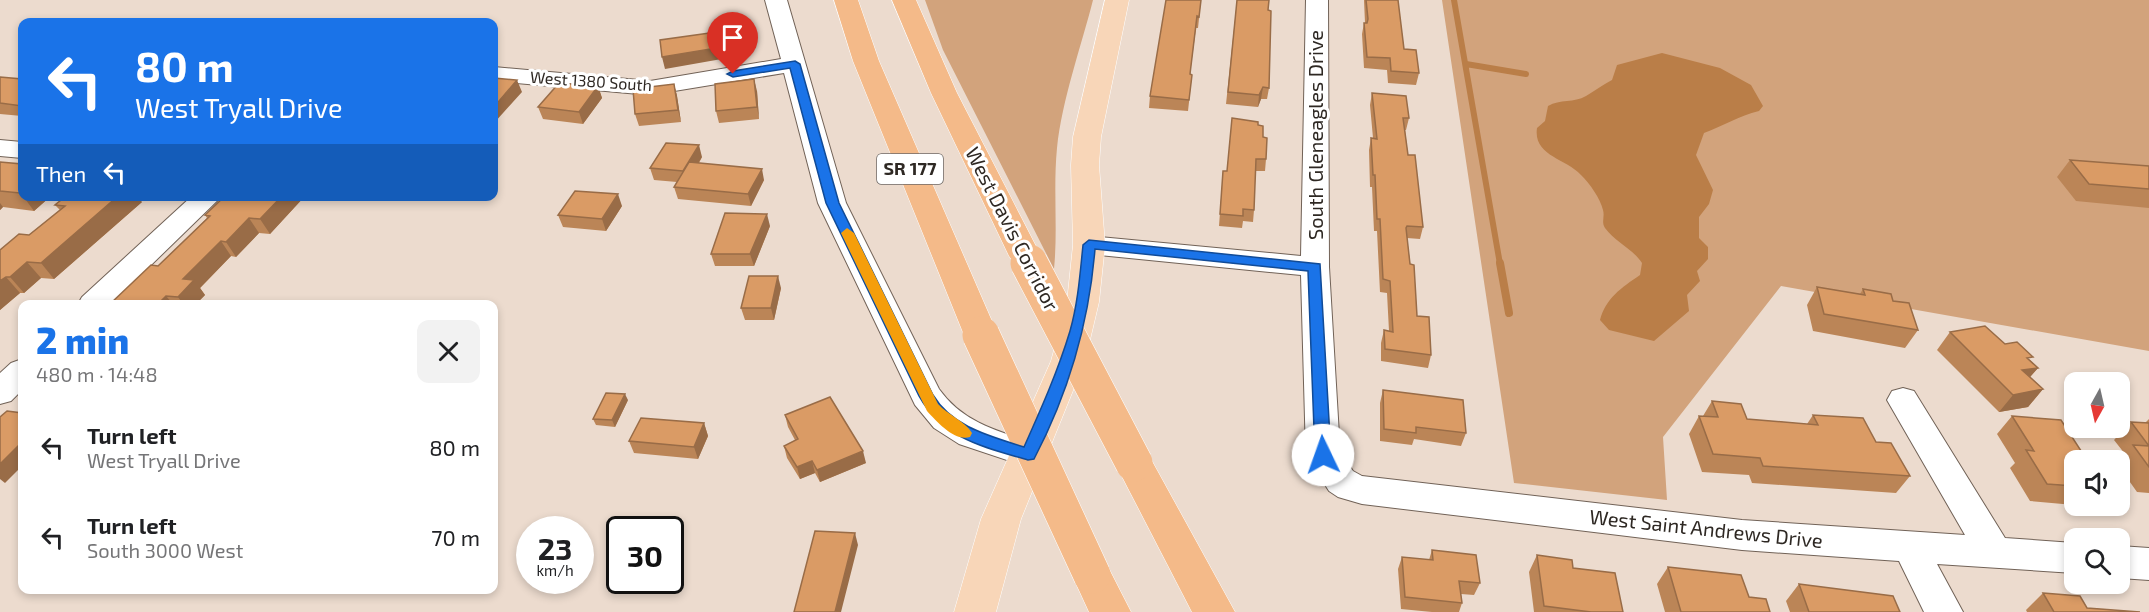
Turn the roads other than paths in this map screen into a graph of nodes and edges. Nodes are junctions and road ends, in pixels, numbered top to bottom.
1 (776, 0) edge
2 (836, 0) edge
3 (846, 0) edge
4 (904, 0) edge
5 (914, 0) edge
6 (1118, 0) edge
7 (1317, 0) edge
8 (917, 32) junction
9 (858, 34) junction
10 (795, 64) junction
11 (498, 74) edge
12 (0, 148) edge
13 (18, 150) edge
14 (204, 201) edge
15 (1089, 245) junction
16 (1315, 267) junction
17 (97, 300) edge
18 (18, 375) edge
19 (0, 392) edge
20 (1903, 400) dead end
21 (1028, 454) junction
22 (1341, 481) joint
23 (1911, 548) junction
24 (1995, 551) junction
25 (2064, 557) edge
26 (2130, 563) edge
27 (2149, 564) edge
28 (975, 612) edge
29 (1110, 612) edge
30 (1214, 612) edge
31 (1944, 612) edge

1 - 10 street
2 - 9 highway
3 - 9 highway, SR 177
4 - 8 highway, West Davis Corridor / SR 177
5 - 8 highway
6 - 15 main road
7 - 16 street, South Gleneagles Drive
8 - 30 highway, West Davis Corridor / SR 177, bridge
9 - 29 highway, SR 177, bridge
10 - 11 street, West 1380 South
10 - 21 street
12 - 13 street
14 - 17 street
15 - 16 street
15 - 21 main road
16 - 22 street, South Gleneagles Drive
18 - 19 street
20 - 24 street
21 - 28 main road
22 - 23 street, West Saint Andrews Drive
23 - 24 street, West Saint Andrews Drive
23 - 31 street
24 - 25 street, West Saint Andrews Drive
26 - 27 street

